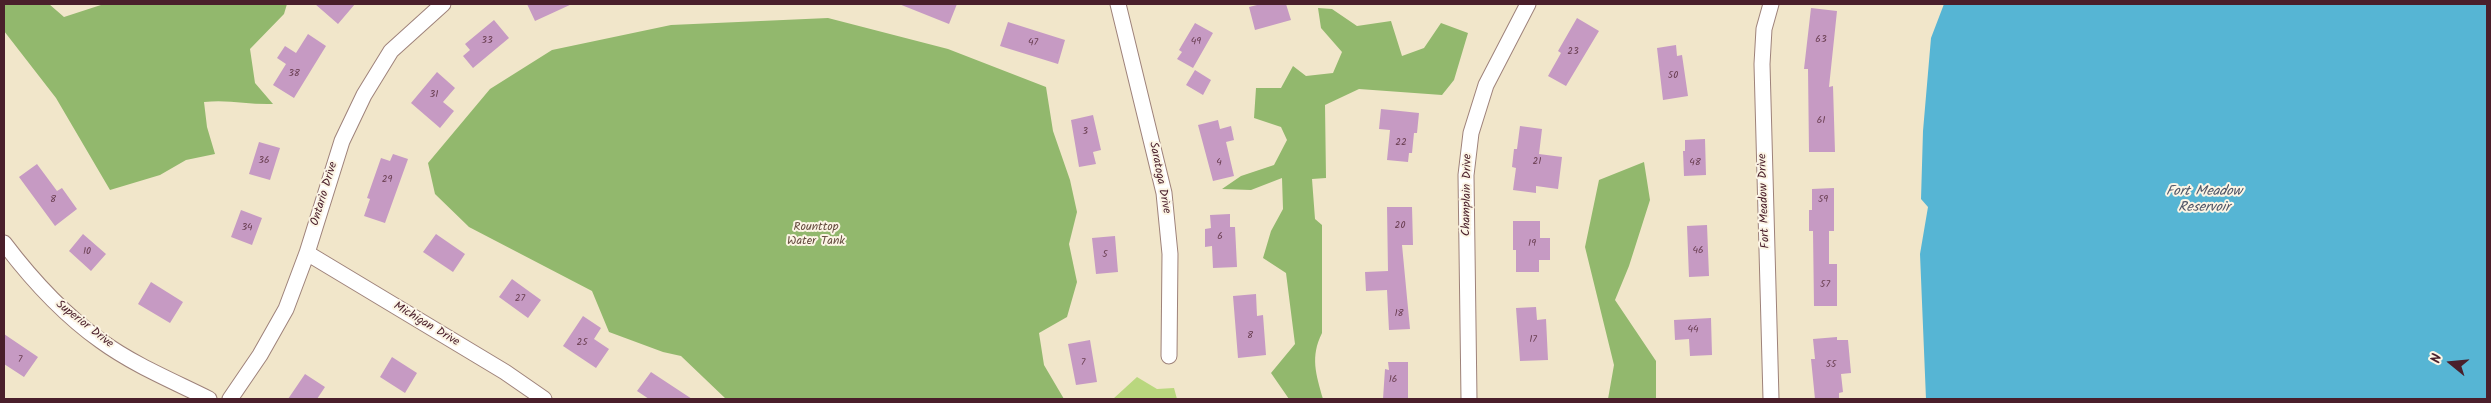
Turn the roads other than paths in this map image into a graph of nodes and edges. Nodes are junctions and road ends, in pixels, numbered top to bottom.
1 (443, 4) edge
2 (1118, 4) edge
3 (1528, 4) edge
4 (1771, 4) edge
5 (4, 243) edge
6 (307, 253) junction
7 (1168, 356) dead end
8 (209, 399) edge
9 (230, 399) edge
10 (544, 399) edge
11 (1469, 399) edge
12 (1771, 399) edge

1 - 6 street, Ontario Drive
2 - 7 street, Saratoga Drive
3 - 11 street, Champlain Drive
4 - 12 street, Fort Meadow Drive
5 - 8 street, Superior Drive
6 - 9 street, Ontario Drive
6 - 10 street, Michigan Drive

